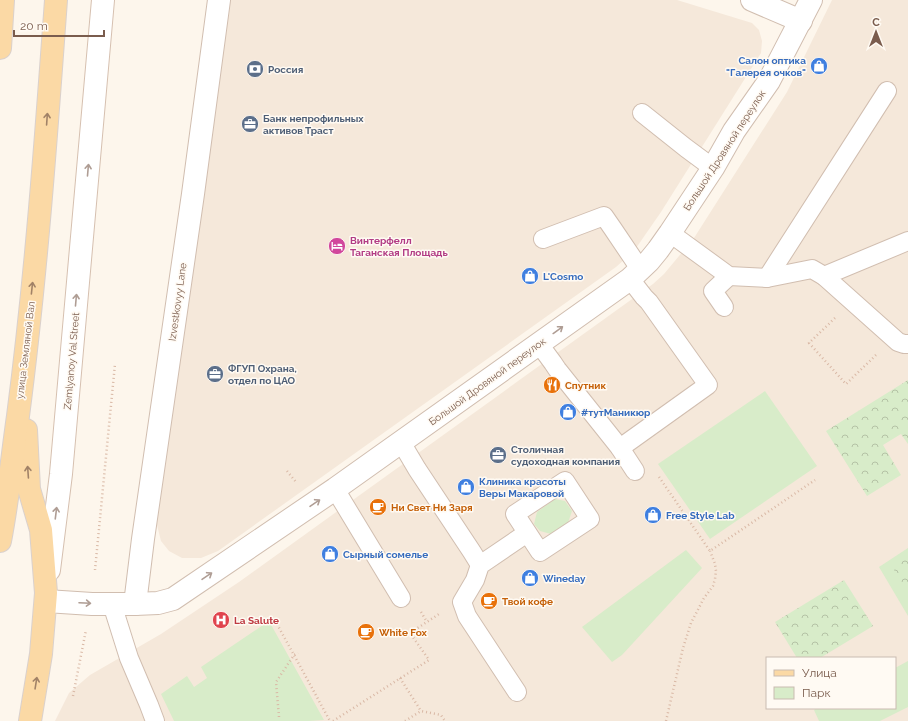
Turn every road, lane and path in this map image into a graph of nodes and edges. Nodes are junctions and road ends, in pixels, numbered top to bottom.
1 (3, 0) edge
2 (56, 0) edge
3 (103, 0) edge
4 (219, 0) edge
5 (752, 0) edge
6 (811, 0) edge
7 (801, 21) junction
8 (0, 48) edge
9 (887, 91) dead end
10 (642, 113) dead end
11 (713, 168) junction
12 (670, 233) junction
13 (543, 239) dead end
14 (908, 240) edge
15 (635, 274) junction
16 (728, 276) junction
17 (824, 276) junction
18 (767, 278) junction
19 (852, 300) junction
20 (724, 306) dead end
21 (901, 341) edge
22 (539, 344) junction
23 (115, 364) dead end
24 (24, 369) junction
25 (401, 442) junction
26 (620, 448) junction
27 (287, 471) dead end
28 (635, 472) joint
29 (815, 480) dead end
30 (296, 482) dead end
31 (335, 489) junction
32 (527, 533) dead end
33 (0, 541) edge
34 (710, 552) junction
35 (480, 565) junction
36 (95, 570) dead end
37 (46, 597) junction
38 (401, 598) dead end
39 (112, 604) junction
40 (135, 604) junction
41 (440, 614) dead end
42 (277, 624) dead end
43 (87, 628) dead end
44 (298, 653) dead end
45 (294, 655) junction
46 (400, 678) junction
47 (517, 692) dead end
48 (73, 696) dead end
49 (421, 711) junction
50 (279, 717) dead end
51 (30, 721) edge
52 (155, 721) edge
53 (331, 721) edge
54 (405, 721) edge
55 (444, 721) edge
56 (666, 721) edge

1 - 8 main road
24 -> 2 main road, улица Земляной Вал
37 -> 3 street, Zemlyanoy Val Street
4 - 40 street, Izvestkovyy Lane
5 - 7 street
6 - 7 street, Большой Дровяной переулок
7 - 11 street, Большой Дровяной переулок
9 - 18 lane
10 - 11 lane
11 - 12 street, Большой Дровяной переулок
12 - 15 street, Большой Дровяной переулок
12 - 16 lane
13 - 15 lane
14 - 17 lane
22 -> 15 street, Большой Дровяной переулок
15 - 26 lane
16 - 18 lane
16 - 20 lane
17 - 18 lane
17 - 19 lane
19 - 21 lane
19 - 21 path
22 - 25 street, Большой Дровяной переулок
22 - 26 lane
23 - 36 path
24 - 33 main road, улица Земляной Вал
37 -> 24 main road
25 - 31 street, Большой Дровяной переулок
25 - 35 lane
26 - 28 lane
27 - 30 path
28 - 34 path
29 - 34 path
31 - 38 lane
40 -> 31 street, Большой Дровяной переулок
32 - 35 lane
34 - 56 path
35 - 47 lane
37 -> 39 street, Большой Дровяной переулок
51 -> 37 main road, Zemlyanoy Val Street
39 - 40 street, Большой Дровяной переулок
39 - 52 lane
41 - 46 path
42 - 45 path
43 - 48 path
44 - 45 path
45 - 50 path
45 - 53 path
46 - 49 path
46 - 53 path
49 - 54 path
49 - 55 path

